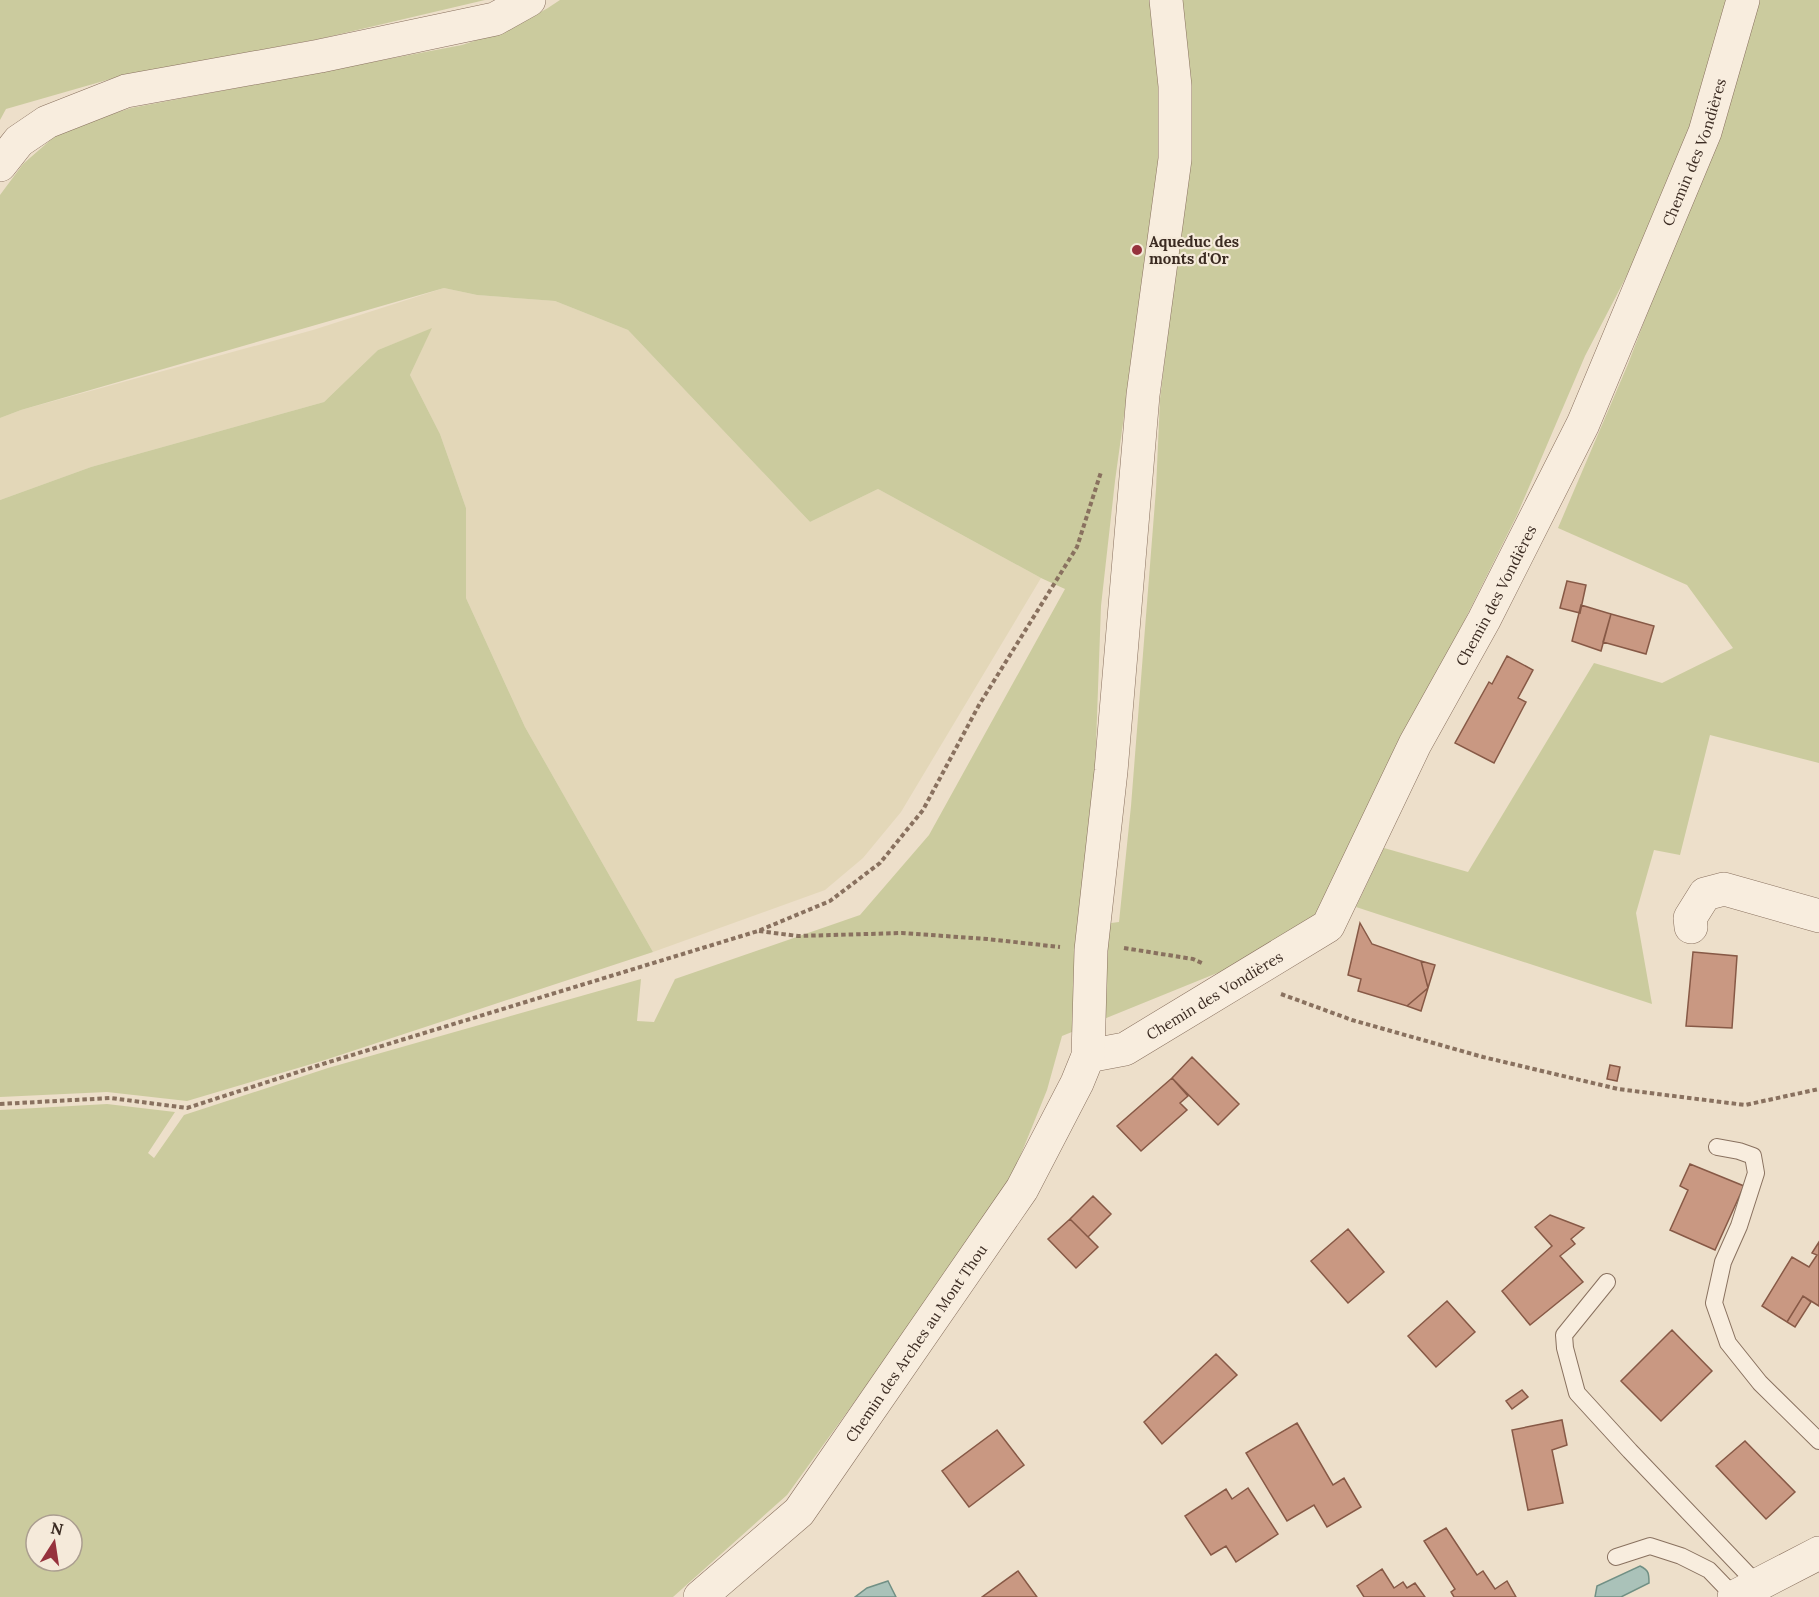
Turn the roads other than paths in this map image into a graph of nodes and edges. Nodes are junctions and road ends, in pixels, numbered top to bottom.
1 (529, 0) edge
2 (1166, 0) edge
3 (1743, 0) edge
4 (0, 165) edge
5 (1819, 916) edge
6 (1690, 927) dead end
7 (1088, 1056) junction
8 (1717, 1147) dead end
9 (1607, 1282) dead end
10 (1819, 1441) edge
11 (1819, 1553) edge
12 (1616, 1557) dead end
13 (1742, 1593) edge
14 (700, 1597) edge

1 - 4 street
2 - 7 street
3 - 7 street, Chemin des Vondières
5 - 6 street
7 - 14 street, Chemin des Arches au Mont Thou
8 - 10 lane
9 - 13 lane
11 - 13 street
12 - 13 lane

